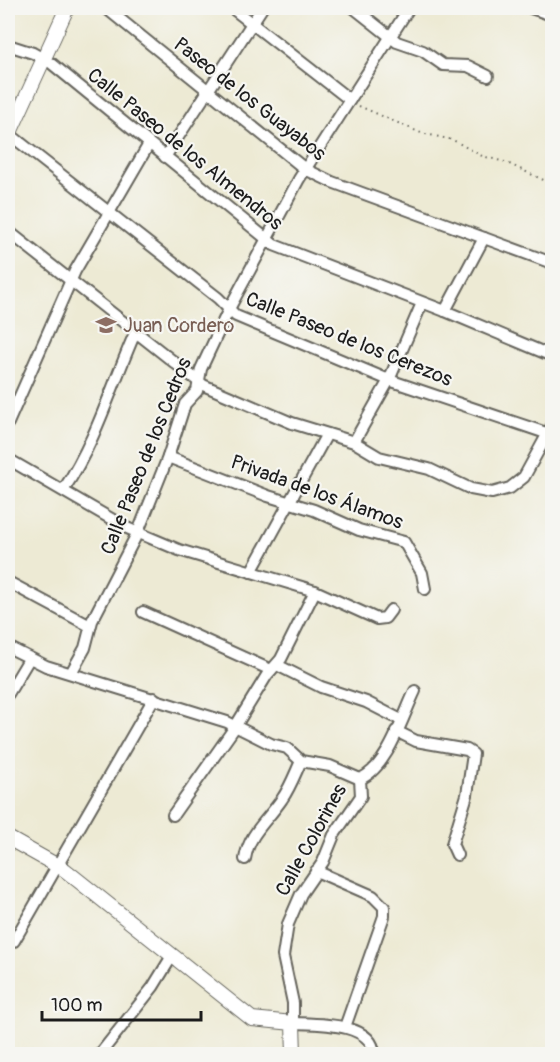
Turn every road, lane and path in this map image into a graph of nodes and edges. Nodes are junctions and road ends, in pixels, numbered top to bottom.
1 (67, 8) edge
2 (106, 8) edge
3 (232, 8) edge
4 (262, 8) edge
5 (354, 8) edge
6 (409, 8) edge
7 (531, 8) edge
8 (552, 15) edge
9 (250, 22) junction
10 (390, 37) junction
11 (8, 45) edge
12 (44, 58) junction
13 (488, 76) dead end
14 (208, 92) junction
15 (350, 100) junction
16 (8, 135) edge
17 (149, 144) junction
18 (165, 157) junction
19 (305, 169) junction
20 (552, 184) edge
21 (109, 212) junction
22 (8, 233) edge
23 (267, 238) junction
24 (484, 238) junction
25 (552, 263) edge
26 (72, 281) junction
27 (422, 303) junction
28 (229, 309) junction
29 (445, 310) junction
30 (135, 333) junction
31 (552, 356) edge
32 (389, 380) junction
33 (198, 382) junction
34 (8, 423) edge
35 (551, 432) edge
36 (327, 434) junction
37 (354, 442) junction
38 (168, 457) junction
39 (11, 460) edge
40 (8, 474) edge
41 (64, 489) junction
42 (291, 502) junction
43 (138, 532) junction
44 (251, 572) junction
45 (8, 582) edge
46 (425, 589) dead end
47 (315, 591) junction
48 (391, 610) dead end
49 (143, 612) dead end
50 (90, 626) junction
51 (8, 647) edge
52 (29, 659) junction
53 (274, 667) junction
54 (71, 673) junction
55 (415, 691) dead end
56 (8, 694) edge
57 (154, 698) junction
58 (401, 720) junction
59 (235, 727) junction
60 (396, 732) junction
61 (302, 761) junction
62 (360, 779) junction
63 (173, 815) dead end
64 (8, 838) edge
65 (457, 855) dead end
66 (245, 859) dead end
67 (57, 865) junction
68 (316, 871) junction
69 (14, 941) dead end
70 (172, 956) junction
71 (293, 1023) junction
72 (345, 1027) junction
73 (100, 1054) edge
74 (294, 1054) edge
75 (374, 1054) edge

1 - 12 street
2 - 14 street, Paseo de los Guayabos
3 - 9 street
4 - 9 street
5 - 10 street
6 - 10 street, Calle Paseo de los Cedros
7 - 8 street
9 - 14 street
9 - 15 street
10 - 13 street
10 - 15 street, Calle Paseo de los Cedros
11 - 12 street, Calle Paseo de los Almendros
12 - 16 street
12 - 17 street, Calle Paseo de los Almendros
14 - 18 street
14 - 19 street, Paseo de los Guayabos
15 - 19 street, Calle Paseo de los Cedros
15 - 20 path
16 - 21 street, Calle Paseo de los Cerezos
17 - 18 street, Calle Paseo de los Almendros
17 - 21 street
18 - 23 street, Calle Paseo de los Almendros
19 - 23 street, Calle Paseo de los Cedros
19 - 24 street, Paseo de los Guayabos
21 - 26 street
21 - 28 street, Calle Paseo de los Cerezos
22 - 26 street
23 - 27 street, Calle Paseo de los Almendros
23 - 28 street, Calle Paseo de los Cedros
24 - 25 street, Paseo de los Guayabos
24 - 29 street
26 - 30 street
26 - 34 street
27 - 29 street, Calle Paseo de los Almendros
27 - 32 street
28 - 32 street, Calle Paseo de los Cerezos
28 - 33 street, Calle Paseo de los Cedros
29 - 31 street, Calle Paseo de los Almendros
30 - 33 street
30 - 41 street
32 - 35 street, Calle Paseo de los Cerezos
32 - 37 street
33 - 36 street
33 - 38 street, Calle Paseo de los Cedros
35 - 37 street
36 - 37 street
36 - 42 street
38 - 42 street, Privada de los Álamos
38 - 43 street, Calle Paseo de los Cedros
39 - 40 street
39 - 41 street
41 - 43 street
42 - 44 street
42 - 46 street, Privada de los Álamos
43 - 44 street
43 - 50 street, Calle Paseo de los Cedros
44 - 47 street
45 - 50 street
47 - 48 street
47 - 53 street
49 - 53 street
50 - 54 street, Calle Paseo de los Cedros
51 - 52 street
52 - 54 street
52 - 56 street
53 - 58 street
53 - 59 street
54 - 57 street
55 - 58 street, Calle Colorines
57 - 59 street
57 - 67 street
58 - 60 street, Calle Colorines
59 - 61 street
59 - 63 street
60 - 62 street, Calle Colorines
60 - 65 street
61 - 62 street
61 - 66 street
62 - 68 street, Calle Colorines
64 - 67 street
67 - 69 street
67 - 70 street
68 - 71 street, Calle Colorines
68 - 72 street
70 - 71 street
70 - 73 street
71 - 72 street
71 - 74 street
72 - 75 street

